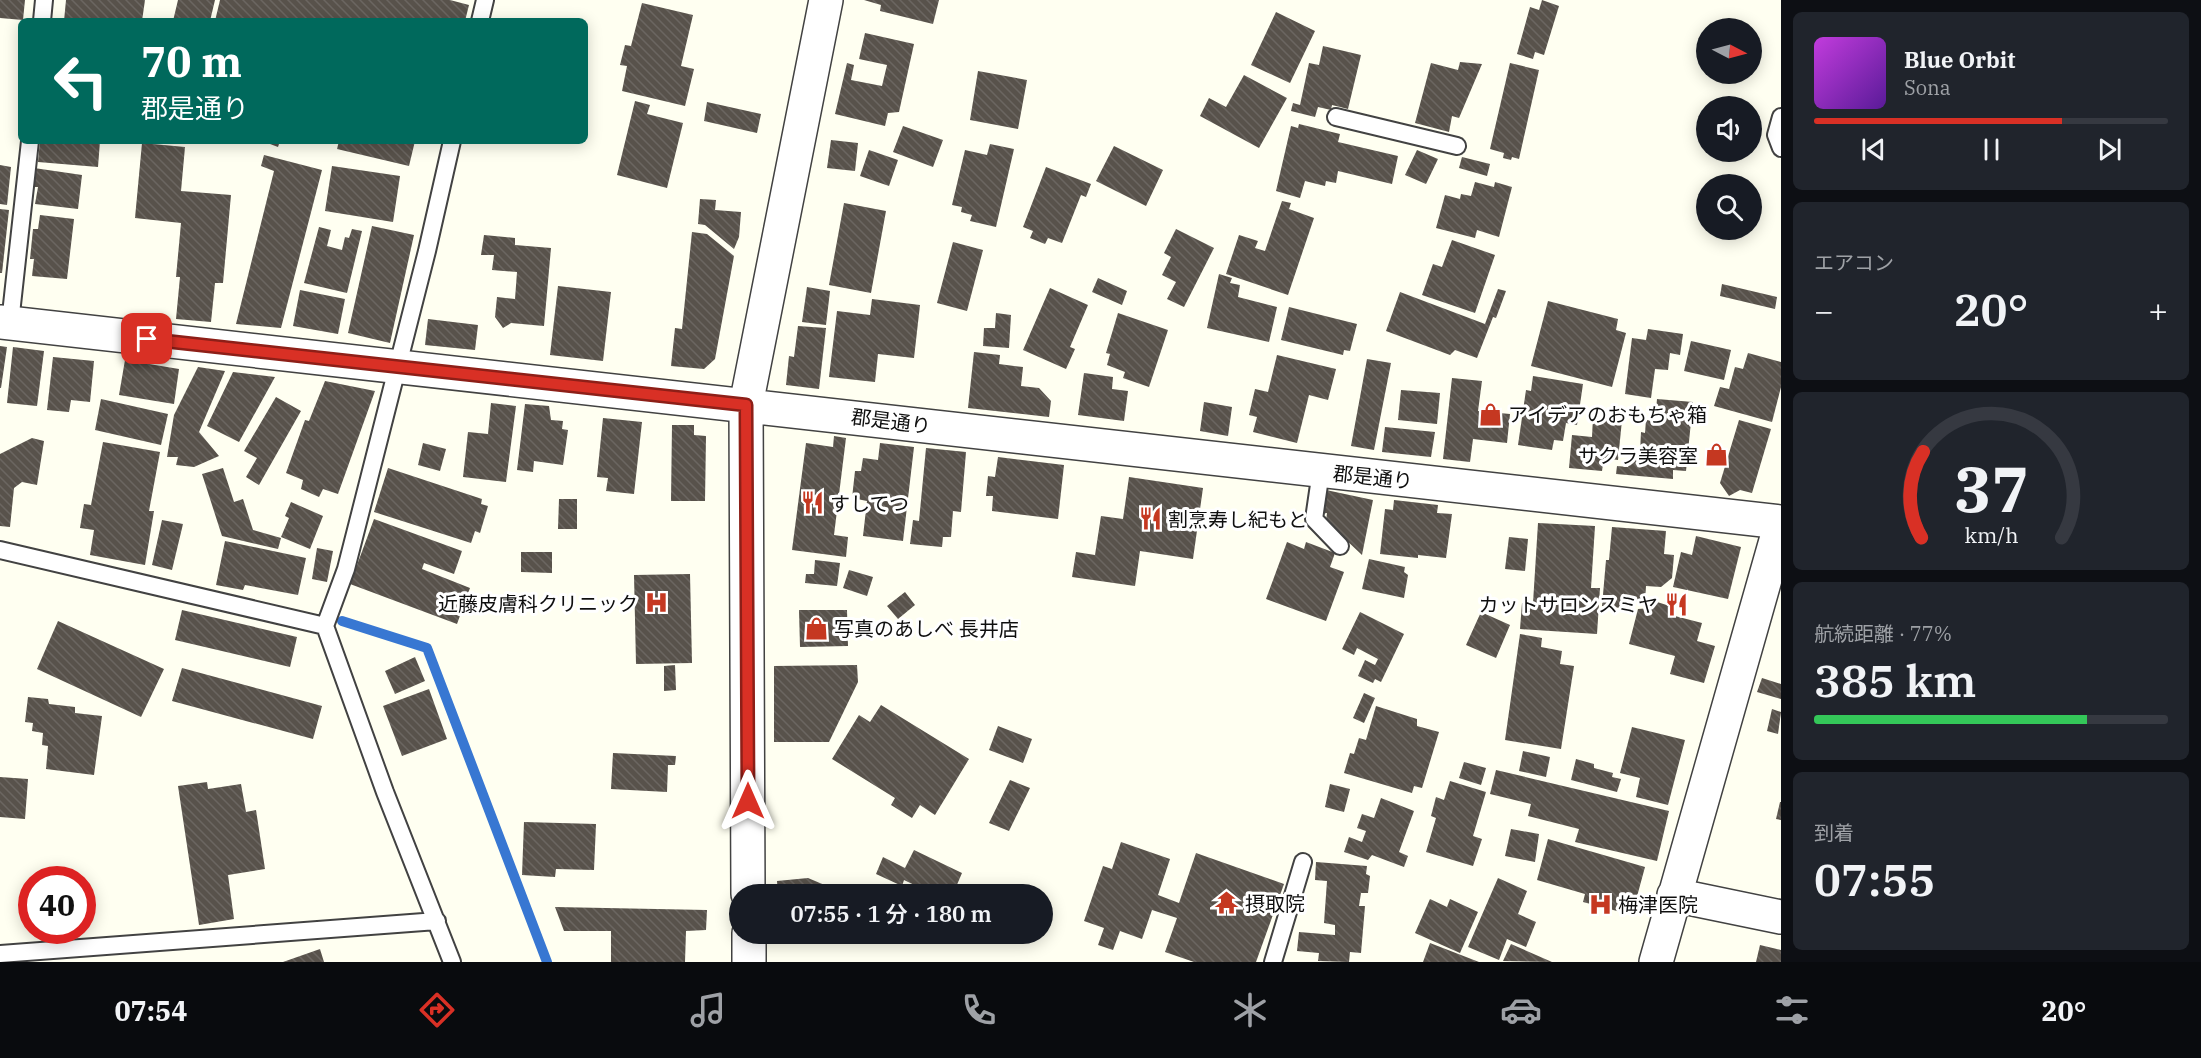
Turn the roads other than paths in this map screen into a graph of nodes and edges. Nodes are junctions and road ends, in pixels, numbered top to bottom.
1 (44, 0) edge
2 (485, 0) edge
3 (826, 0) edge
4 (42, 18) edge
5 (481, 18) edge
6 (1336, 117) dead end
7 (1781, 117) edge
8 (30, 144) edge
9 (451, 144) edge
10 (1457, 146) dead end
11 (1781, 148) edge
12 (5, 322) edge
13 (397, 368) junction
14 (746, 405) junction
15 (1321, 471) junction
16 (1781, 523) edge
17 (1340, 546) dead end
18 (0, 550) edge
19 (325, 626) junction
20 (1303, 862) dead end
21 (748, 884) edge
22 (1674, 896) junction
23 (1781, 917) edge
24 (437, 921) junction
25 (748, 944) edge
26 (0, 954) edge
27 (452, 962) edge
28 (749, 962) edge
29 (1273, 962) edge
30 (1656, 962) edge

1 - 4 lane
2 - 5 lane
3 - 14 street
6 - 10 lane
7 - 11 lane
8 - 12 lane
9 - 13 lane
12 - 13 street, 郡是通り
13 - 14 street, 郡是通り
13 - 19 lane
14 - 15 street, 郡是通り
14 - 21 street
15 - 16 street, 郡是通り
15 - 17 lane
16 - 22 street
18 - 19 lane
19 - 24 lane
20 - 29 lane
22 - 23 street
22 - 30 street
24 - 26 lane
24 - 27 lane
25 - 28 street

